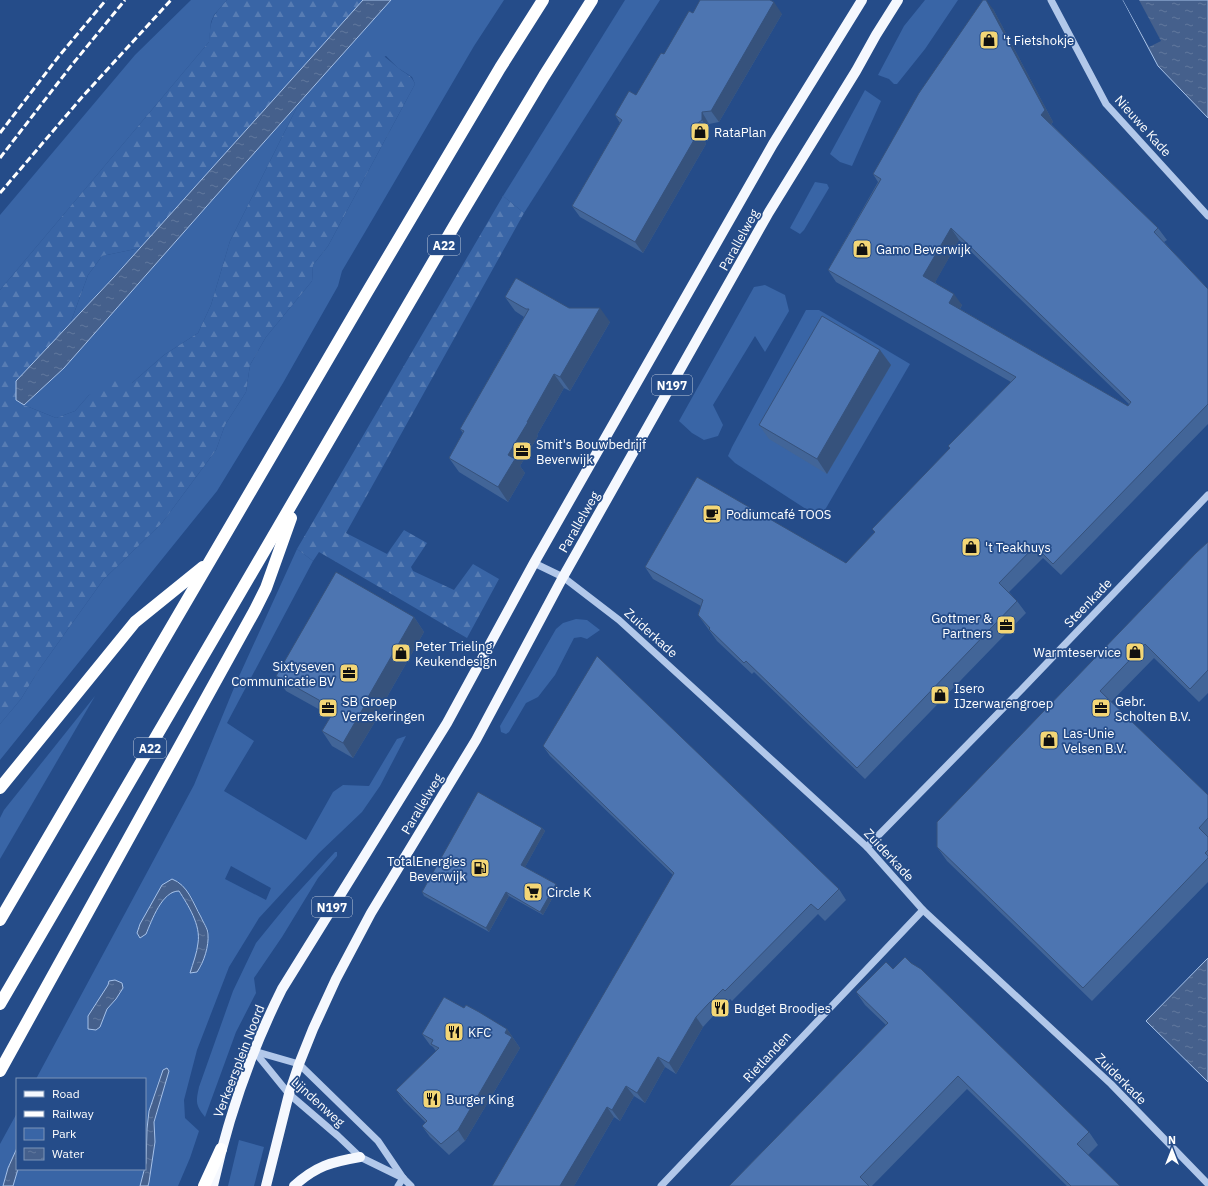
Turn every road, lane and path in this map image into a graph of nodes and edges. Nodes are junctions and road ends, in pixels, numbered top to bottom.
1 (543, 0) edge
2 (592, 0) edge
3 (862, 0) edge
4 (898, 0) edge
5 (1051, 0) edge
6 (1208, 216) edge
7 (299, 492) junction
8 (1208, 496) edge
9 (208, 563) junction
10 (534, 563) junction
11 (563, 577) junction
12 (0, 788) edge
13 (394, 808) joint
14 (867, 847) junction
15 (923, 910) junction
16 (0, 920) edge
17 (0, 1004) edge
18 (254, 1051) junction
19 (299, 1064) junction
20 (0, 1071) edge
21 (289, 1094) junction
22 (221, 1148) junction
23 (360, 1157) junction
24 (403, 1178) junction
25 (1208, 1184) edge
26 (204, 1186) edge
27 (213, 1186) edge
28 (266, 1186) edge
29 (294, 1186) edge
30 (398, 1186) edge
31 (411, 1186) edge
32 (661, 1186) edge

1 - 9 highway
2 - 7 highway, A22
3 - 10 main road, Parallelweg / N197
4 - 11 main road, Parallelweg / N197
5 - 6 street, Nieuwe Kade
7 - 17 highway, A22
7 - 20 highway, A22
8 - 14 street, Steenkade
9 - 12 highway
9 - 16 highway
10 - 11 street, Zuiderkade
10 - 13 main road, Parallelweg / N197
11 - 14 street, Zuiderkade
11 - 19 main road, Parallelweg / N197
13 - 18 main road, Verkeersplein Noord / N197
14 - 15 street, Zuiderkade
15 - 25 street, Zuiderkade
15 - 32 street, Rietlanden
18 - 19 street, Lijndenweg
18 - 21 street, Lijndenweg
18 - 22 main road, Verkeersplein Noord / N197
19 - 21 main road, N197
19 - 24 street, Lijndenweg
21 - 23 street, Lijndenweg
21 - 28 main road, N197
22 - 26 highway
22 - 27 main road, Verkeersplein Noord / N197
23 - 24 street, Lijndenweg
23 - 29 main road
24 - 30 street
24 - 31 street, Lijndenweg

